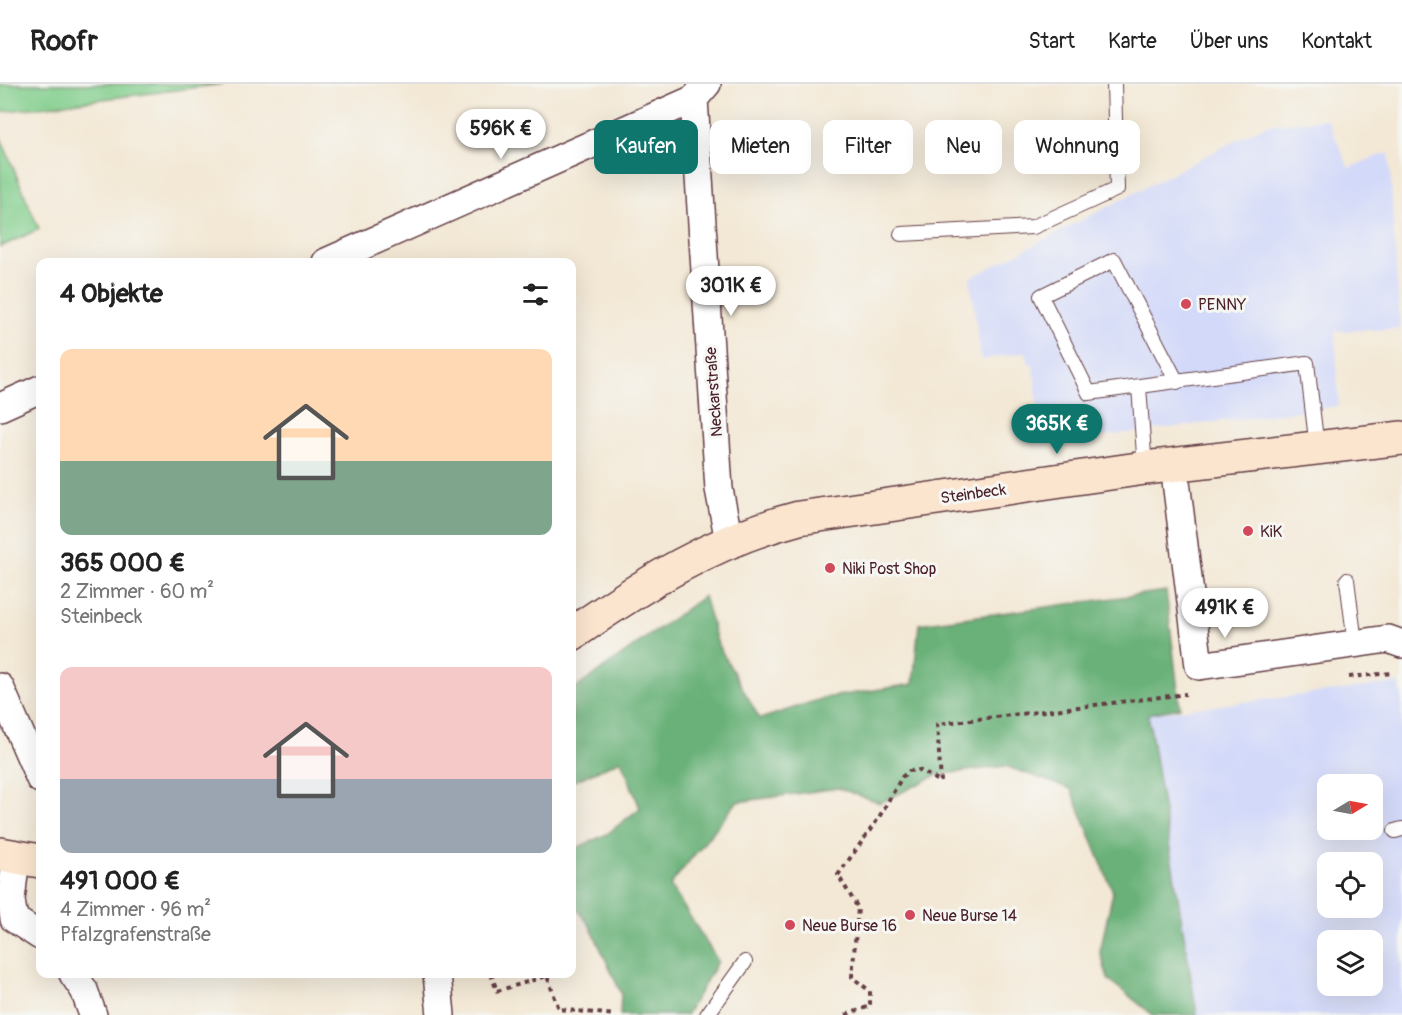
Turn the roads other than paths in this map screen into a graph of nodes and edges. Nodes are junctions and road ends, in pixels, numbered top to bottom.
1 (1114, 84) edge
2 (701, 91) edge
3 (901, 234) dead end
4 (335, 258) edge
5 (1177, 382) junction
6 (1139, 387) junction
7 (36, 391) edge
8 (0, 407) edge
9 (1402, 438) edge
10 (1317, 448) junction
11 (1159, 466) junction
12 (729, 541) junction
13 (1347, 580) dead end
14 (576, 631) edge
15 (1355, 643) junction
16 (1402, 644) edge
17 (0, 687) edge
18 (36, 770) edge
19 (19, 857) edge
20 (36, 933) edge
21 (745, 962) dead end
22 (76, 978) edge
23 (437, 978) edge
24 (93, 1015) edge
25 (441, 1015) edge
26 (707, 1015) edge

1 - 3 lane
2 - 4 street
2 - 12 street, Neckarstraße
5 - 6 lane
5 - 6 lane
5 - 10 lane
6 - 11 lane
7 - 8 street
9 - 10 main road, Steinbeck
10 - 11 main road, Steinbeck
11 - 12 main road, Steinbeck
11 - 15 street
12 - 14 main road, Steinbeck
13 - 15 lane
15 - 16 street
17 - 18 street
19 - 20 street
21 - 26 lane
22 - 24 street
23 - 25 street

